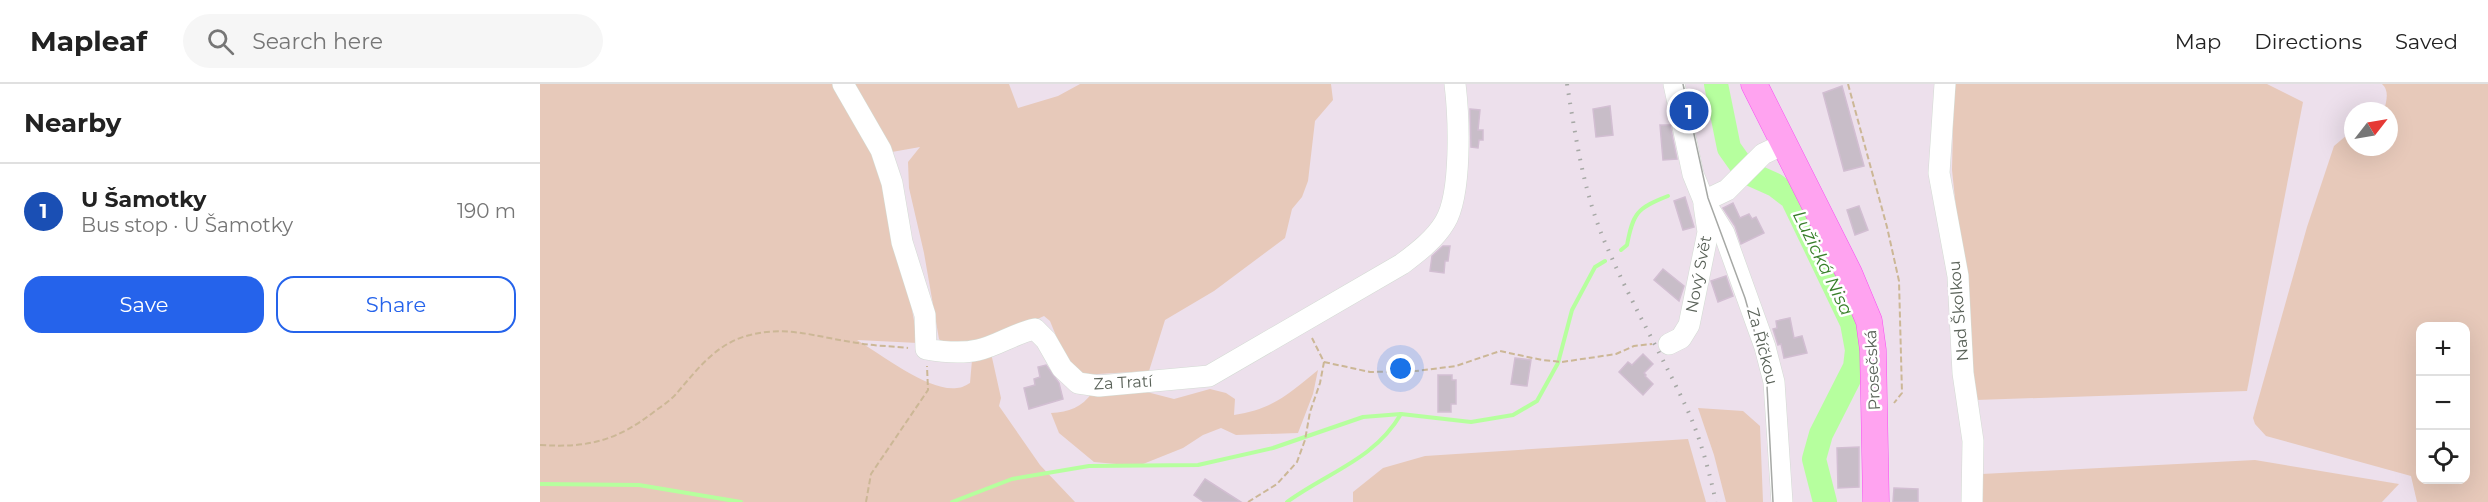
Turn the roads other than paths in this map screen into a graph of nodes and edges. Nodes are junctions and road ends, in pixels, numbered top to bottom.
1 (843, 84) edge
2 (1455, 84) edge
3 (1674, 84) edge
4 (1754, 84) edge
5 (1945, 84) edge
6 (1784, 144) junction
7 (1704, 201) junction
8 (1669, 344) road end
9 (1782, 502) edge
10 (1876, 502) edge
11 (1972, 502) edge

1 - 2 street, Za Tratí
3 - 7 street
4 - 6 main road, Prosečská
5 - 11 street, Nad Školkou
6 - 7 street
6 - 10 main road, Prosečská
7 - 8 street, Nový Svět
7 - 9 street, Za Říčkou

